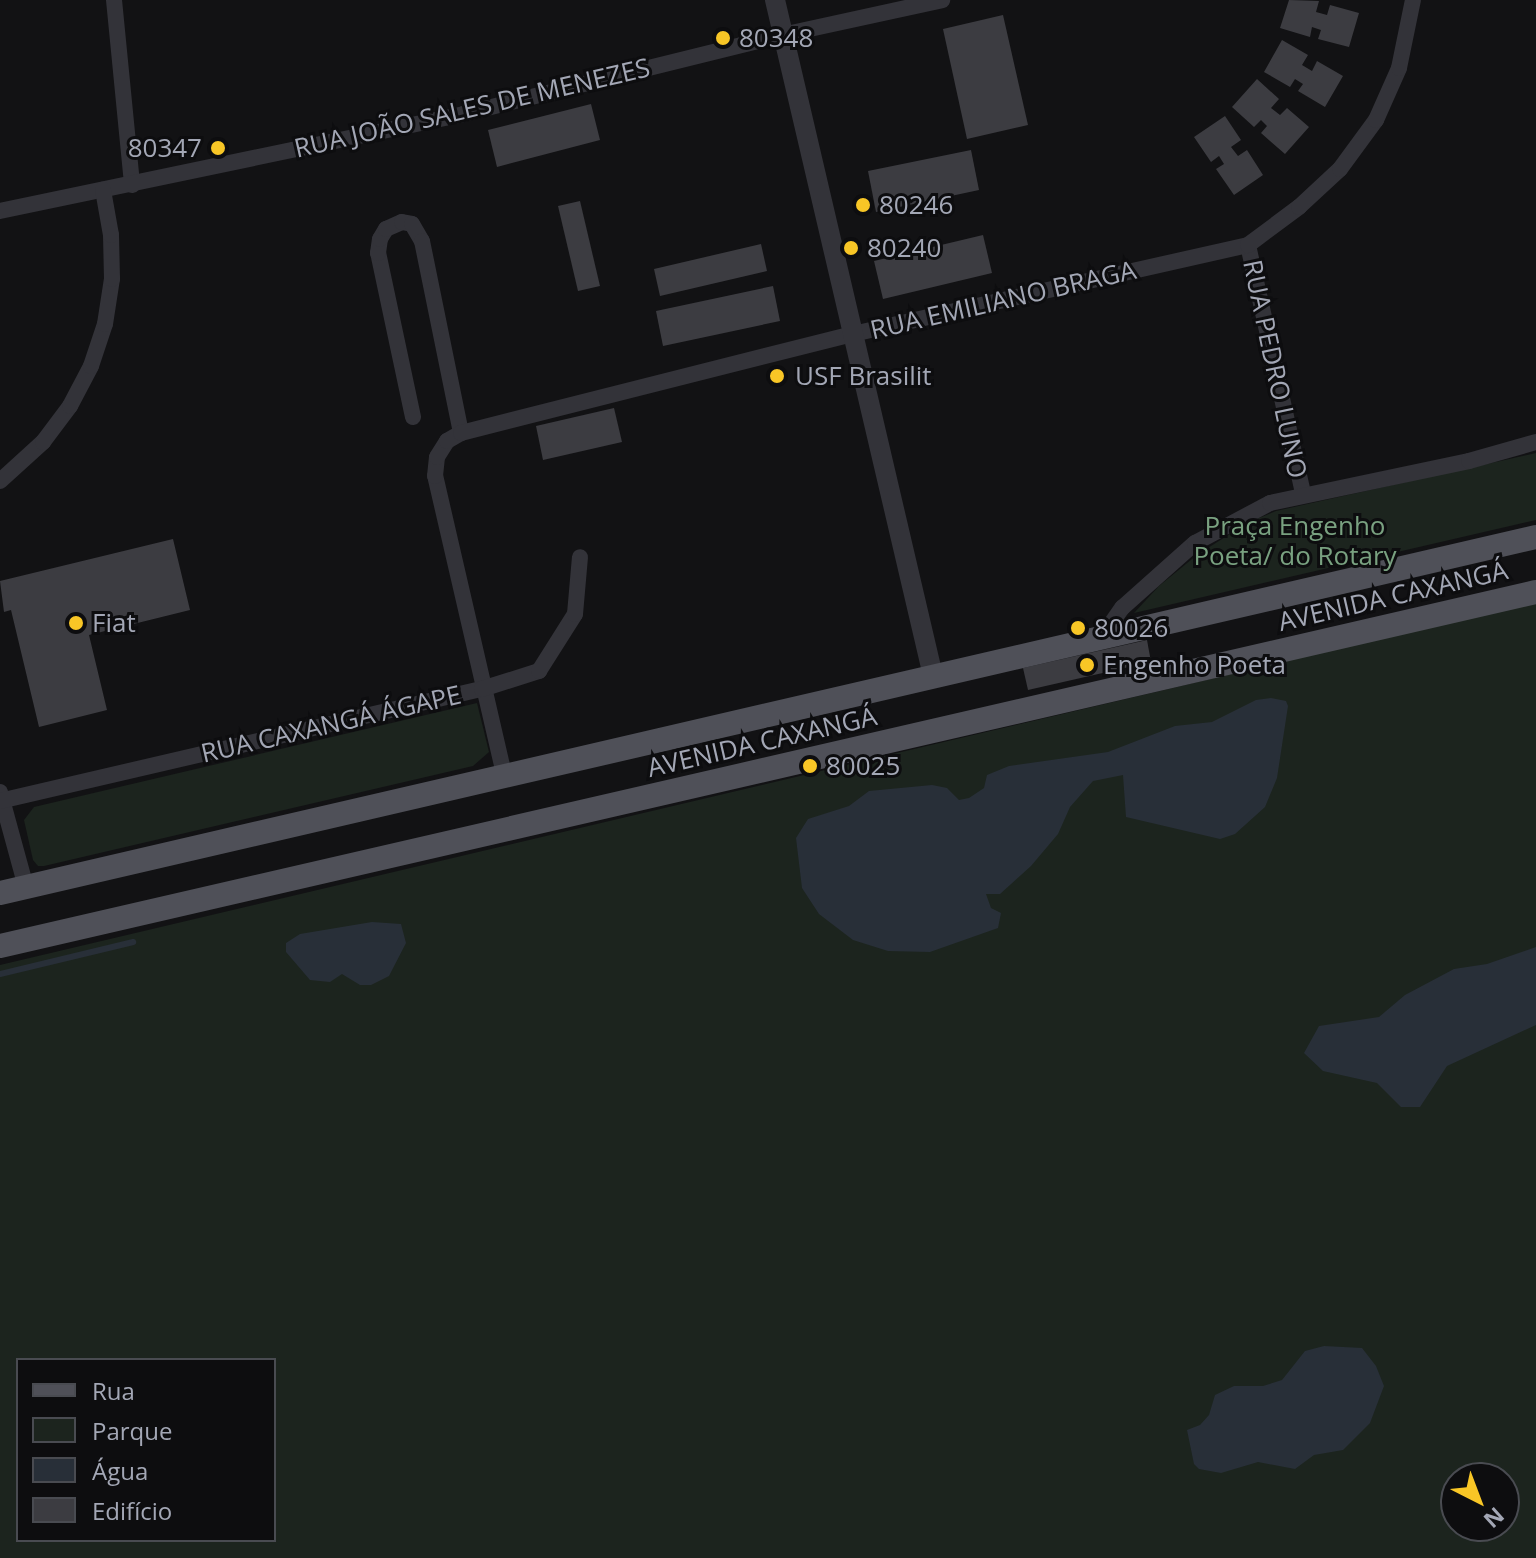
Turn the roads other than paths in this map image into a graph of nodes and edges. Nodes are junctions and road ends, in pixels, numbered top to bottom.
1 (114, 0) edge
2 (775, 0) edge
3 (942, 0) edge
4 (1413, 0) edge
5 (782, 35) junction
6 (132, 185) junction
7 (103, 190) junction
8 (0, 211) edge
9 (1248, 245) junction
10 (853, 334) junction
11 (413, 417) dead end
12 (461, 433) junction
13 (1536, 442) edge
14 (0, 481) edge
15 (1303, 494) junction
16 (1536, 537) edge
17 (580, 557) dead end
18 (1536, 592) edge
19 (1101, 638) junction
20 (933, 676) junction
21 (482, 689) junction
22 (504, 774) junction
23 (1, 797) edge
24 (26, 887) junction
25 (0, 893) edge
26 (0, 946) edge

1 - 6 street
2 - 5 street
3 - 5 street, RUA JOÃO SALES DE MENEZES
4 - 9 street, RUA EMILIANO BRAGA
5 - 6 street, RUA JOÃO SALES DE MENEZES
5 - 10 street
6 - 7 street, RUA JOÃO SALES DE MENEZES
7 - 8 street, RUA JOÃO SALES DE MENEZES
7 - 14 street
9 - 10 street, RUA EMILIANO BRAGA
9 - 15 street, RUA PEDRO LUNO
10 - 12 street, RUA EMILIANO BRAGA
10 - 20 street
11 - 12 street
12 - 21 street
13 - 15 street
15 - 19 street
16 - 19 main road, AVENIDA CAXANGÁ
17 - 21 street, RUA CAXANGÁ ÁGAPE
18 - 26 main road, AVENIDA CAXANGÁ
19 - 20 main road, AVENIDA CAXANGÁ
20 - 22 main road, AVENIDA CAXANGÁ
21 - 22 street
21 - 23 street, RUA CAXANGÁ ÁGAPE
22 - 24 main road, AVENIDA CAXANGÁ
23 - 24 street
24 - 25 main road, AVENIDA CAXANGÁ

